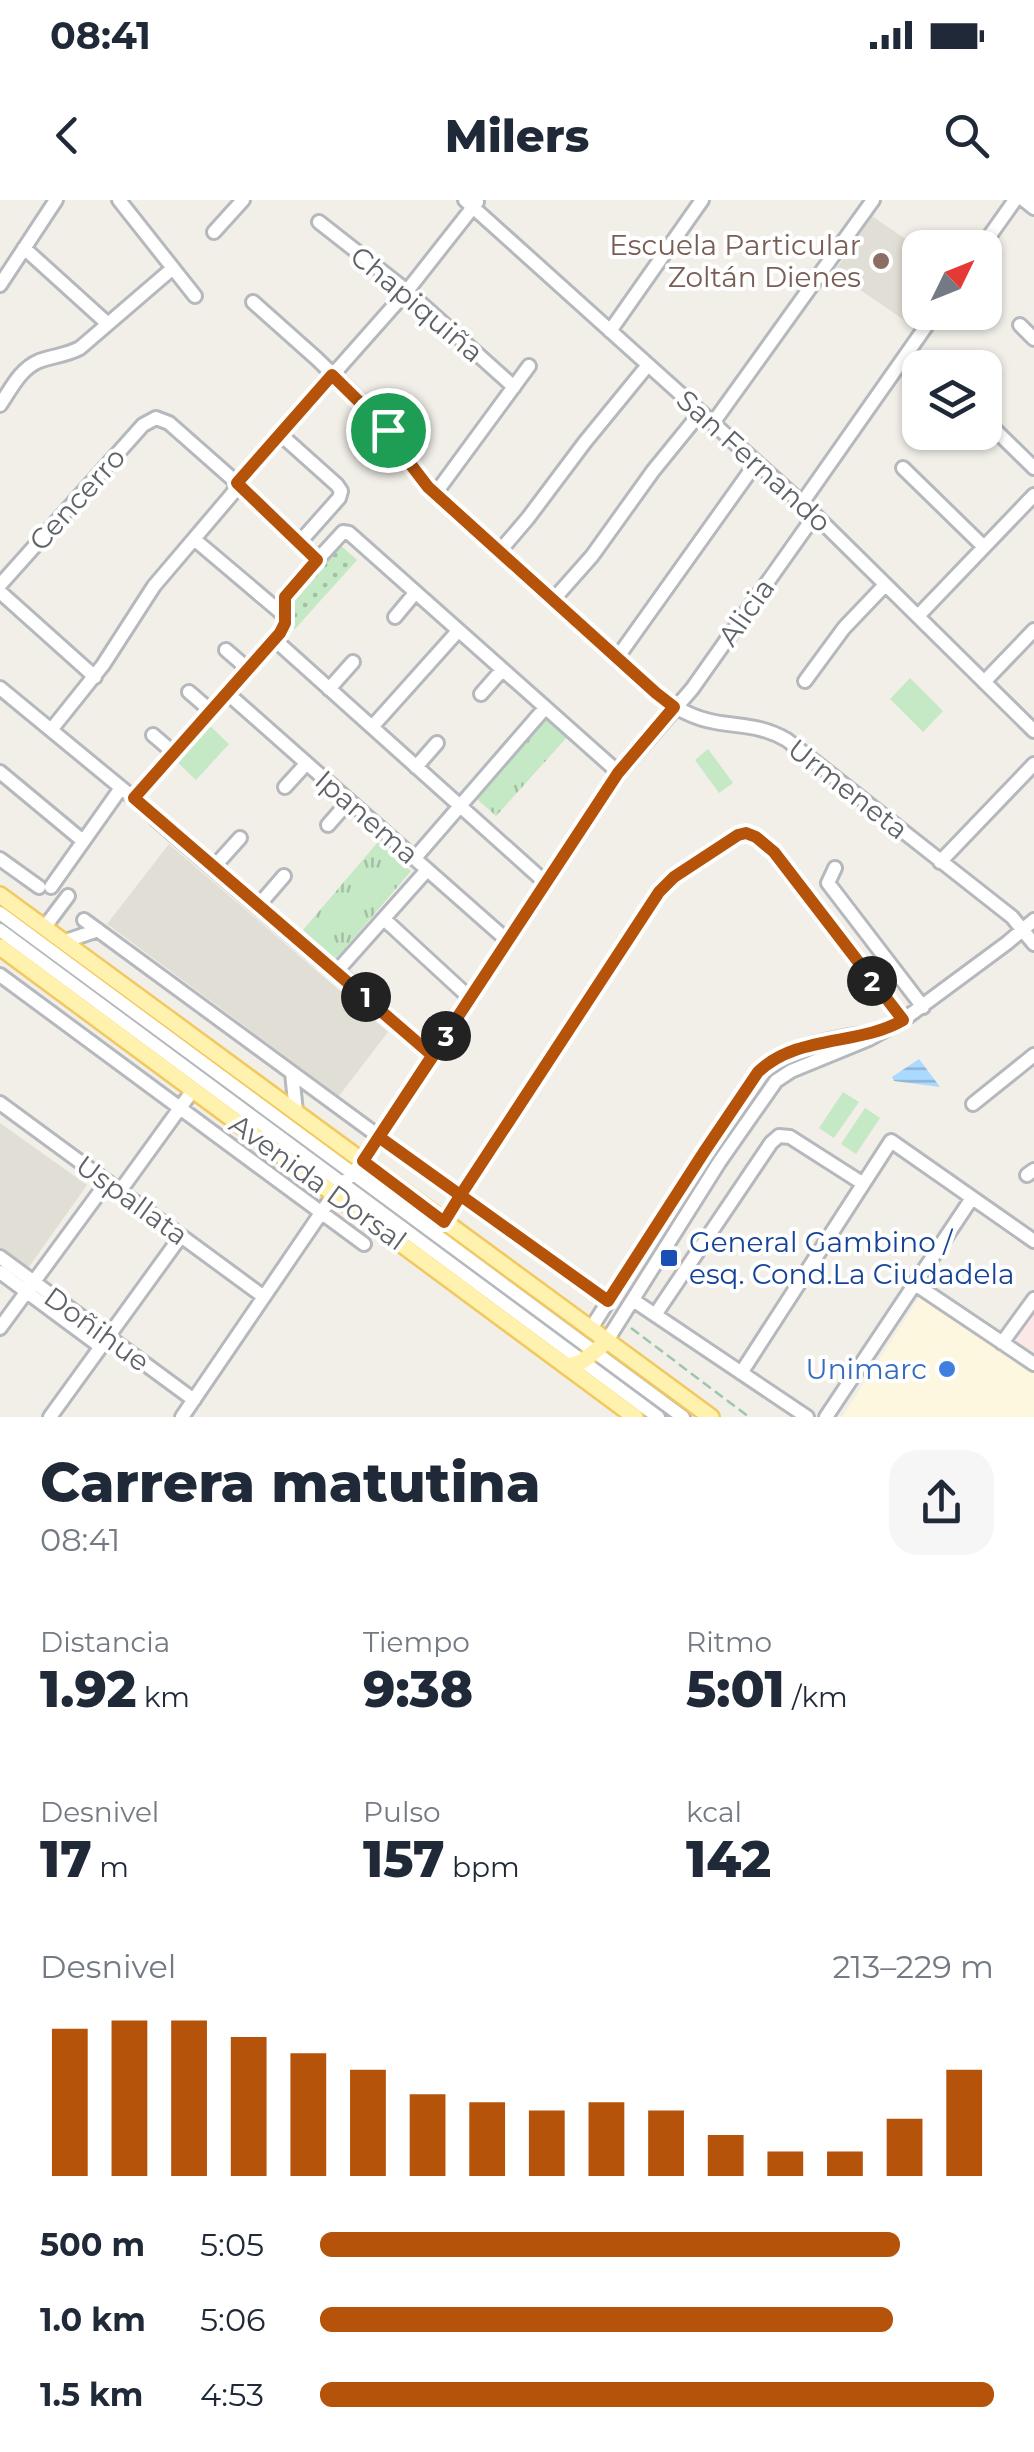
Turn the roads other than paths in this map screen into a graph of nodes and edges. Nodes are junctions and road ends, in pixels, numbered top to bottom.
1 (56, 200) edge
2 (119, 200) edge
3 (243, 200) edge
4 (702, 200) edge
5 (873, 200) edge
6 (1015, 200) edge
7 (1024, 200) edge
8 (472, 202) edge
9 (1034, 208) edge
10 (319, 222) dead end
11 (994, 230) edge
12 (214, 232) dead end
13 (24, 248) junction
14 (173, 268) junction
15 (0, 285) edge
16 (407, 292) junction
17 (195, 296) dead end
18 (253, 302) dead end
19 (108, 324) junction
20 (1020, 325) dead end
21 (923, 330) edge
22 (610, 331) junction
23 (1034, 338) edge
24 (648, 365) junction
25 (529, 366) dead end
26 (332, 375) junction
27 (514, 386) junction
28 (1, 402) edge
29 (701, 412) junction
30 (713, 424) junction
31 (280, 434) junction
32 (1002, 437) edge
33 (756, 462) junction
34 (903, 468) dead end
35 (1034, 468) edge
36 (237, 483) junction
37 (435, 494) junction
38 (1034, 495) edge
39 (802, 503) junction
40 (815, 515) junction
41 (194, 539) junction
42 (298, 543) junction
43 (984, 547) junction
44 (499, 552) junction
45 (317, 560) junction
46 (885, 584) junction
47 (0, 588) edge
48 (415, 593) junction
49 (553, 600) junction
50 (284, 616) junction
51 (918, 616) junction
52 (395, 617) dead end
53 (1034, 630) edge
54 (458, 631) junction
55 (275, 640) junction
56 (226, 650) dead end
57 (616, 658) junction
58 (352, 662) dead end
59 (248, 670) junction
60 (502, 670) junction
61 (94, 677) junction
62 (805, 681) dead end
63 (984, 682) junction
64 (0, 688) edge
65 (329, 689) junction
66 (190, 692) dead end
67 (227, 694) junction
68 (480, 694) dead end
69 (674, 707) junction
70 (545, 708) junction
71 (211, 711) junction
72 (372, 728) junction
73 (51, 730) junction
74 (1034, 731) edge
75 (153, 734) dead end
76 (437, 742) dead end
77 (174, 753) junction
78 (306, 764) junction
79 (1034, 764) edge
80 (416, 767) junction
81 (0, 772) edge
82 (618, 773) junction
83 (286, 786) dead end
84 (122, 788) junction
85 (134, 798) junction
86 (349, 801) junction
87 (459, 805) junction
88 (328, 825) dead end
89 (240, 838) dead end
90 (83, 842) junction
91 (414, 858) junction
92 (0, 859) edge
93 (940, 862) junction
94 (213, 868) junction
95 (835, 868) dead end
96 (427, 870) junction
97 (284, 876) dead end
98 (546, 883) junction
99 (0, 895) edge
100 (68, 896) dead end
101 (258, 906) junction
102 (0, 914) edge
103 (384, 919) junction
104 (84, 920) dead end
105 (1034, 920) edge
106 (0, 930) edge
107 (98, 930) junction
108 (1022, 930) junction
109 (31, 939) junction
110 (508, 941) junction
111 (64, 942) junction
112 (1034, 944) edge
113 (0, 948) edge
114 (337, 971) junction
115 (1, 978) edge
116 (470, 999) junction
117 (923, 1007) junction
118 (903, 1020) junction
119 (890, 1028) junction
120 (1034, 1055) edge
121 (433, 1056) junction
122 (292, 1073) junction
123 (193, 1090) junction
124 (0, 1103) edge
125 (973, 1104) dead end
126 (180, 1108) junction
127 (296, 1112) junction
128 (379, 1137) junction
129 (704, 1152) junction
130 (720, 1161) junction
131 (348, 1178) junction
132 (107, 1182) junction
133 (862, 1183) junction
134 (120, 1191) junction
135 (460, 1196) junction
136 (972, 1198) junction
137 (321, 1213) junction
138 (444, 1222) junction
139 (182, 1236) junction
140 (1034, 1241) edge
141 (364, 1244) dead end
142 (0, 1257) edge
143 (0, 1272) edge
144 (915, 1284) junction
145 (30, 1287) junction
146 (264, 1297) junction
147 (1034, 1298) edge
148 (633, 1300) junction
149 (608, 1301) junction
150 (656, 1315) junction
151 (0, 1328) edge
152 (590, 1330) junction
153 (104, 1342) junction
154 (1002, 1342) junction
155 (588, 1356) junction
156 (1034, 1364) edge
157 (741, 1373) junction
158 (194, 1400) junction
159 (50, 1417) edge
160 (182, 1417) edge
161 (635, 1417) edge
162 (658, 1417) edge
163 (683, 1417) edge
164 (710, 1417) edge
165 (806, 1417) edge
166 (826, 1417) edge

1 - 13 street
2 - 14 street
3 - 12 street
4 - 22 street
5 - 30 street
6 - 11 street
7 - 9 street
8 - 16 street
8 - 22 street, San Fernando
10 - 16 street, Chapiquiña
13 - 15 street
13 - 19 street
14 - 17 street
14 - 19 street
16 - 26 street
16 - 27 street, Chapiquiña
18 - 26 street, Urmeneta
19 - 28 street
20 - 23 street
21 - 39 street
22 - 24 street, San Fernando
24 - 29 street, San Fernando
24 - 44 street
25 - 27 street
26 - 31 street
26 - 37 street, Urmeneta
27 - 37 street
29 - 30 street, San Fernando
29 - 49 street
30 - 33 street, San Fernando
31 - 36 street
31 - 42 street
32 - 35 street
33 - 39 street, San Fernando
33 - 57 street
34 - 43 street
36 - 41 street
36 - 42 street
36 - 47 street, Cencerro
37 - 44 street, Urmeneta
38 - 43 street
39 - 40 street, San Fernando
40 - 46 street, San Fernando
40 - 69 street, Alicia
41 - 50 street
41 - 61 street
42 - 45 street
43 - 51 street
44 - 49 street, Urmeneta
45 - 48 street
45 - 50 street
46 - 51 street, San Fernando
46 - 62 street
47 - 61 street
48 - 52 street
48 - 54 street
49 - 57 street, Urmeneta
50 - 55 street
51 - 63 street, San Fernando
53 - 63 street
54 - 60 street
54 - 72 street
55 - 59 street
55 - 65 street
56 - 59 street
57 - 69 street, Urmeneta
58 - 65 street
59 - 67 street
60 - 68 street
60 - 70 street
61 - 73 street
63 - 74 street, San Fernando
64 - 73 street
65 - 72 street
66 - 71 street
67 - 71 street
67 - 78 street, Ipanema
69 - 82 street, Alicia
69 - 93 street, Urmeneta
70 - 82 street
70 - 87 street
71 - 77 street
72 - 80 street
73 - 84 street
75 - 77 street
76 - 80 street
77 - 85 street
78 - 83 street
78 - 86 street, Ipanema
79 - 93 street
80 - 87 street
81 - 90 street
82 - 98 street, Alicia
84 - 85 street
84 - 90 street
85 - 94 street
86 - 88 street
86 - 91 street, Ipanema
87 - 91 street
87 - 98 street
89 - 94 street
90 - 92 street
91 - 96 street, Ipanema
93 - 108 street, Urmeneta
94 - 101 street
95 - 117 street
96 - 103 street
96 - 110 street, Ipanema
97 - 101 street
98 - 110 street, Alicia
99 - 109 main road, Avenida Dorsal
100 - 109 street
101 - 114 street
102 - 109 street
103 - 114 street
103 - 116 street
104 - 107 street
105 - 108 street
106 - 109 street
107 - 111 street
107 - 122 street
108 - 112 street, Urmeneta
108 - 117 street
109 - 111 main road, Avenida Dorsal
109 - 113 main road, Avenida Dorsal
109 - 115 street
109 - 123 main road, Avenida Dorsal
109 - 131 street
110 - 116 street, Alicia
111 - 127 main road, Avenida Dorsal
114 - 121 street
115 - 126 street, Avenida Dorsal
116 - 121 street, Alicia
117 - 118 street
118 - 119 street
118 - 135 street
119 - 129 street
119 - 130 street
120 - 125 street
121 - 128 street, Alicia
122 - 127 street, Avenida Dorsal
122 - 128 street
123 - 126 street
123 - 131 main road, Avenida Dorsal
124 - 132 street, Uspallata
126 - 134 street
126 - 137 street, Avenida Dorsal
127 - 131 main road, Avenida Dorsal
128 - 131 street, Alicia
128 - 135 street
129 - 130 street
129 - 149 street
130 - 148 street
131 - 137 street, Alicia
131 - 138 main road, Avenida Dorsal
131 - 155 main road, Avenida Dorsal
131 - 155 street
132 - 134 street, Uspallata
132 - 145 street
133 - 136 street
133 - 150 street
133 - 157 street
134 - 139 street, Uspallata
135 - 138 street
135 - 149 street
136 - 140 street
136 - 144 street
137 - 141 street, Avenida Dorsal
137 - 146 street, Alicia
138 - 152 main road, Avenida Dorsal
139 - 146 street, Uspallata
139 - 153 street
142 - 145 street, Doñihue
143 - 145 street, Doñihue
144 - 154 street
144 - 166 street
145 - 151 street
145 - 153 street, Doñihue
146 - 158 street, Alicia
147 - 154 street
148 - 150 street
148 - 155 street
149 - 152 street
150 - 157 street
152 - 155 main road, Avenida Dorsal
153 - 158 street, Doñihue
153 - 159 street
154 - 156 street
155 - 161 main road, Avenida Dorsal
155 - 162 street
155 - 163 street
155 - 164 main road, Avenida Dorsal
157 - 165 street
158 - 160 street, Alicia

